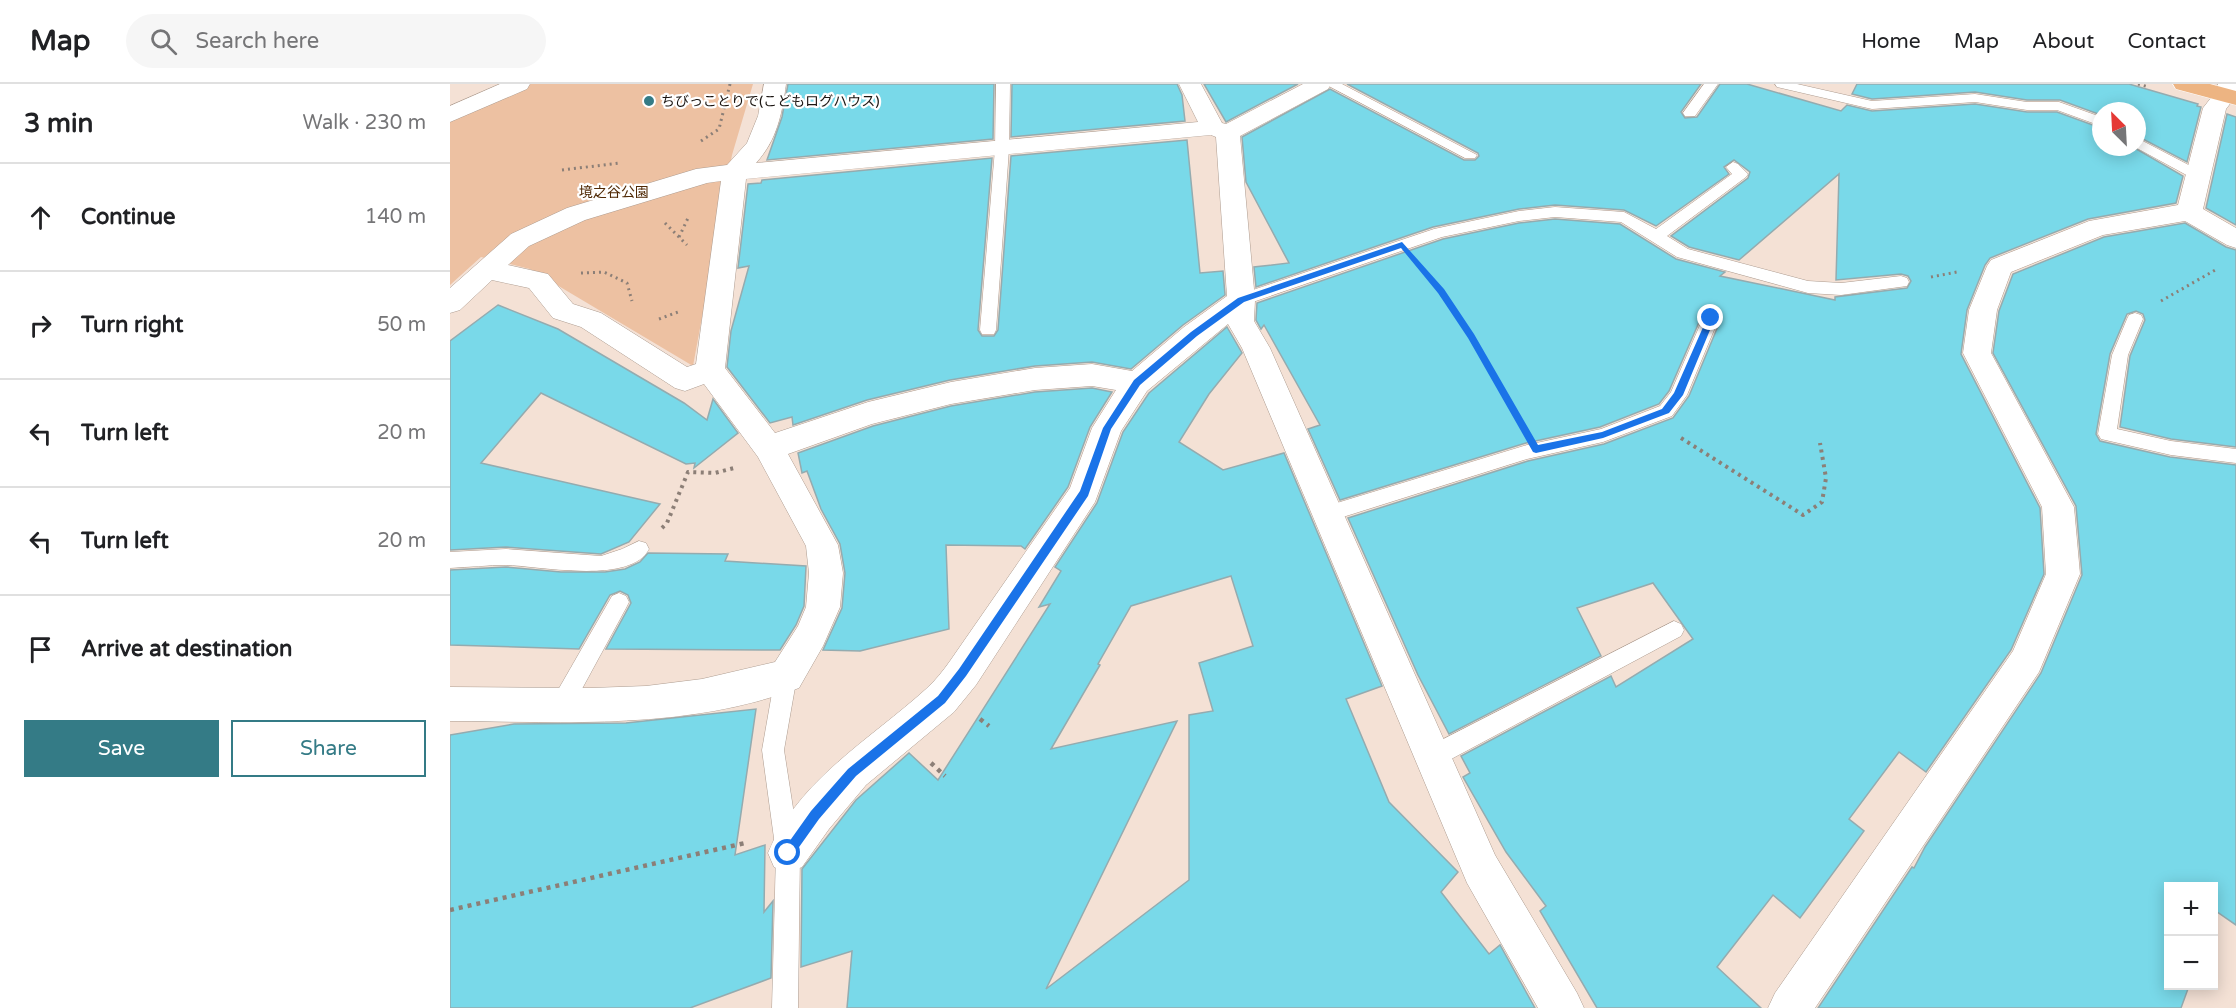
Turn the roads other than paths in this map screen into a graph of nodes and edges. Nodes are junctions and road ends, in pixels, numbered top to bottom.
1 (519, 84) edge
2 (775, 84) edge
3 (1004, 84) edge
4 (1190, 84) edge
5 (1320, 84) edge
6 (1332, 84) edge
7 (1711, 84) edge
8 (1782, 84) edge
9 (1831, 84) edge
10 (2184, 84) edge
11 (2230, 93) edge
12 (1883, 105) junction
13 (1690, 112) dead end
14 (450, 115) edge
15 (2092, 119) edge
16 (1220, 130) junction
17 (2146, 147) edge
18 (1002, 149) junction
19 (1470, 155) dead end
20 (1733, 167) dead end
21 (735, 171) junction
22 (2197, 176) junction
23 (2189, 212) junction
24 (1656, 237) junction
25 (2236, 239) edge
26 (486, 270) junction
27 (1901, 282) road end
28 (1241, 300) junction
29 (450, 303) edge
30 (1711, 318) dead end
31 (2135, 319) road end
32 (988, 330) dead end
33 (710, 370) junction
34 (1137, 383) junction
35 (769, 448) junction
36 (2236, 456) edge
37 (1327, 514) junction
38 (639, 549) road end
39 (450, 560) edge
40 (619, 602) dead end
41 (1674, 630) dead end
42 (786, 676) junction
43 (450, 704) edge
44 (562, 704) junction
45 (1432, 757) junction
46 (786, 843) junction
47 (785, 1008) edge
48 (1562, 1008) edge
49 (1790, 1008) edge

1 - 14 street
2 - 21 street
3 - 18 lane
4 - 16 street
5 - 16 street
6 - 19 lane
7 - 13 lane
8 - 12 lane
9 - 12 lane
10 - 11 main road
11 - 22 street
12 - 15 lane
16 - 18 street
16 - 28 street
17 - 22 lane
18 - 21 street
18 - 32 lane
20 - 24 lane
21 - 26 street
21 - 33 street
22 - 23 street
23 - 25 street
23 - 49 street
24 - 27 lane
24 - 28 lane
26 - 29 street
26 - 33 street
28 - 34 street
28 - 37 street
30 - 37 lane
31 - 36 lane
33 - 35 street
34 - 35 street
34 - 46 street
35 - 42 street
37 - 45 street
38 - 39 lane
40 - 44 lane
41 - 45 lane
42 - 44 street
42 - 46 lane
43 - 44 street
45 - 48 street
46 - 47 lane

